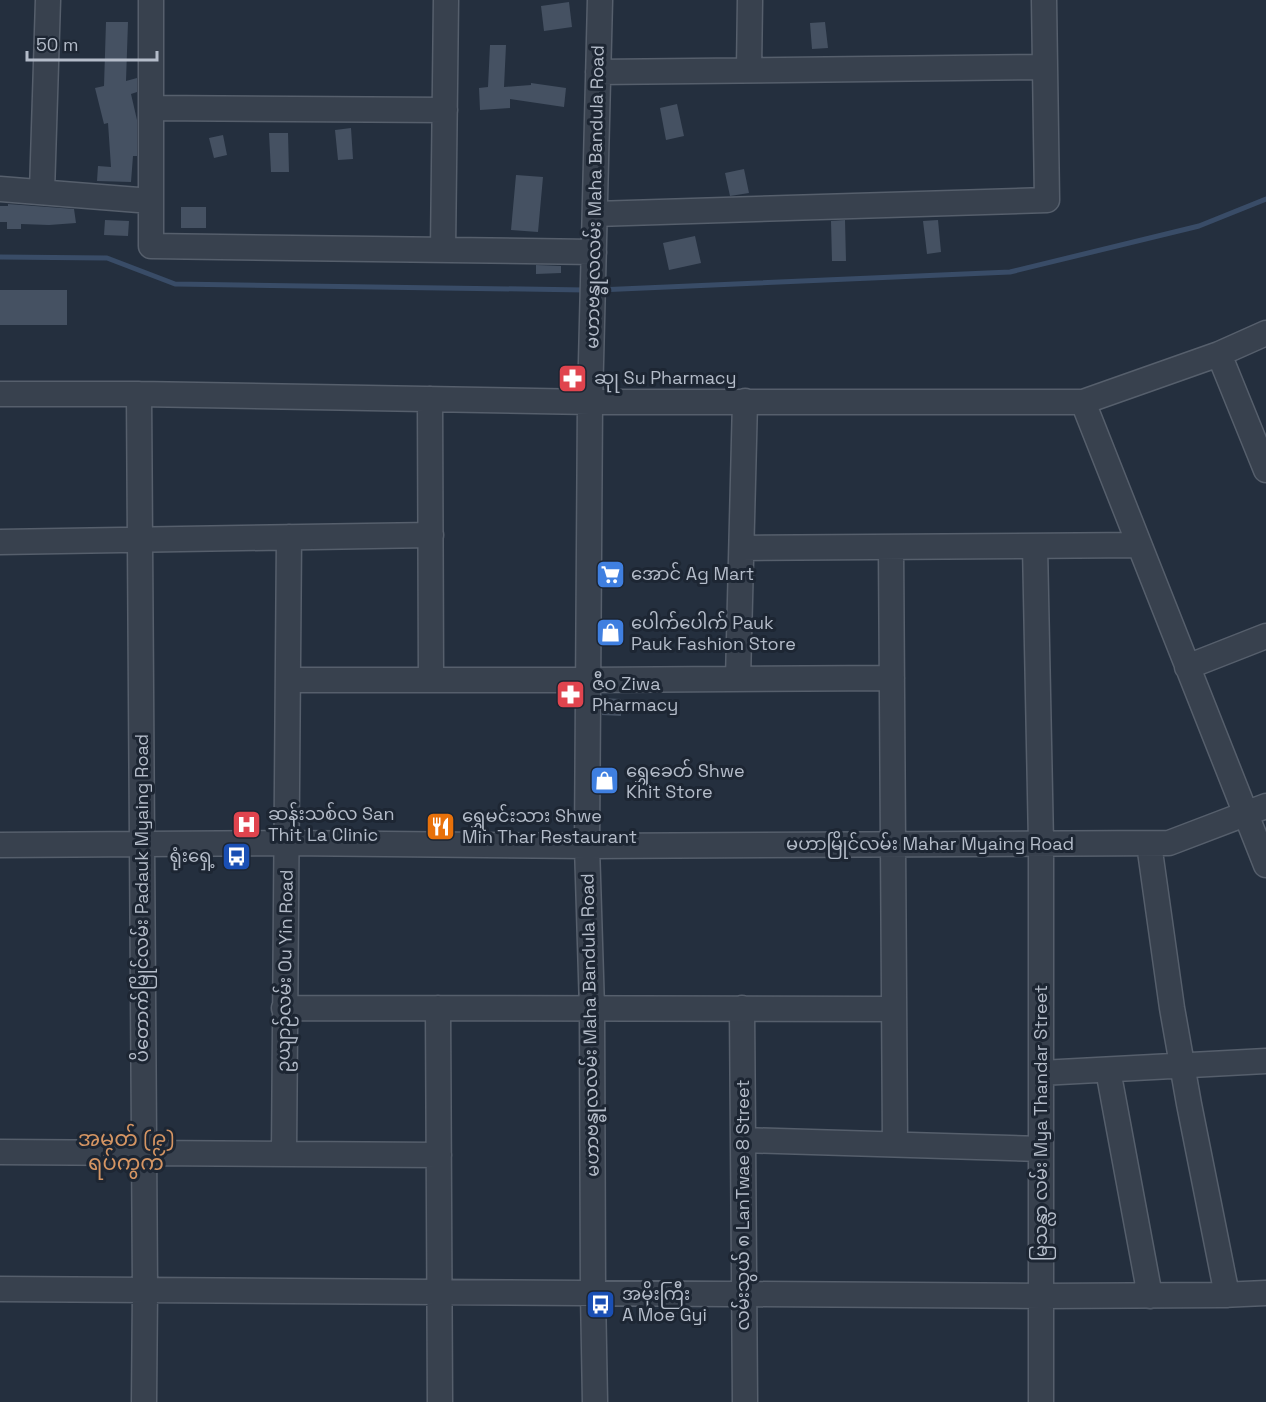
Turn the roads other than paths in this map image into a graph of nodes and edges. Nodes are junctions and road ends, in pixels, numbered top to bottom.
1 (48, 0) edge
2 (151, 0) edge
3 (446, 0) edge
4 (600, 0) edge
5 (750, 0) edge
6 (1044, 0) edge
7 (1045, 67) junction
8 (749, 70) junction
9 (598, 72) junction
10 (151, 108) junction
11 (445, 110) junction
12 (0, 189) edge
13 (42, 192) junction
14 (151, 201) junction
15 (595, 214) junction
16 (443, 250) junction
17 (594, 252) junction
18 (1266, 333) edge
19 (1219, 354) junction
20 (0, 394) edge
21 (139, 394) junction
22 (430, 399) junction
23 (745, 401) junction
24 (590, 402) junction
25 (1083, 402) junction
26 (1266, 470) edge
27 (431, 535) junction
28 (289, 537) junction
29 (140, 539) junction
30 (0, 542) edge
31 (1139, 544) junction
32 (1035, 546) junction
33 (891, 547) junction
34 (742, 548) junction
35 (1266, 636) edge
36 (1187, 667) junction
37 (892, 678) junction
38 (738, 679) junction
39 (288, 680) junction
40 (431, 680) junction
41 (588, 680) junction
42 (1256, 810) edge
43 (287, 843) junction
44 (893, 843) junction
45 (1041, 843) junction
46 (1149, 843) junction
47 (140, 844) junction
48 (0, 845) edge
49 (587, 846) junction
50 (1266, 865) edge
51 (284, 1008) junction
52 (438, 1008) junction
53 (742, 1008) junction
54 (592, 1009) junction
55 (894, 1009) junction
56 (1266, 1061) edge
57 (1182, 1066) junction
58 (1108, 1070) junction
59 (1041, 1073) junction
60 (743, 1140) junction
61 (895, 1143) junction
62 (1041, 1149) junction
63 (0, 1152) edge
64 (144, 1152) junction
65 (284, 1154) junction
66 (439, 1155) junction
67 (0, 1289) edge
68 (145, 1289) junction
69 (440, 1292) junction
70 (593, 1293) junction
71 (1266, 1293) edge
72 (744, 1294) junction
73 (1227, 1295) junction
74 (1041, 1296) junction
75 (1150, 1296) junction
76 (144, 1402) edge
77 (441, 1402) edge
78 (595, 1402) edge
79 (745, 1402) edge
80 (1041, 1402) edge

1 - 13 street
2 - 10 street
3 - 11 street
4 - 9 street, မဟာဗန္ဓုလလမ်း Maha Bandula Road
5 - 8 street
6 - 7 street
7 - 8 street
7 - 15 street
8 - 9 street
9 - 15 street, မဟာဗန္ဓုလလမ်း Maha Bandula Road
10 - 11 street
10 - 14 street
11 - 16 street
12 - 13 street
13 - 14 street
14 - 16 street
15 - 17 street, မဟာဗန္ဓုလလမ်း Maha Bandula Road
16 - 17 street
17 - 24 street, မဟာဗန္ဓုလလမ်း Maha Bandula Road
18 - 19 street
19 - 25 street
19 - 26 street
20 - 21 street
21 - 22 street
21 - 29 street, ပိတောက်မြိုင်လမ်း Padauk Myaing Road
22 - 24 street
22 - 27 street
23 - 24 street
23 - 25 street
23 - 34 street
24 - 41 street, မဟာဗန္ဓုလလမ်း Maha Bandula Road
25 - 31 street
27 - 28 street
27 - 40 street
28 - 29 street
28 - 39 street, ဥယျာဉ်လမ်း Ou Yin Road
29 - 30 street
29 - 47 street, ပိတောက်မြိုင်လမ်း Padauk Myaing Road
31 - 32 street
31 - 36 street
32 - 33 street
32 - 45 street, မြသန္လာ လမ်း Mya Thandar Street
33 - 34 street
33 - 37 street
34 - 38 street
35 - 36 street
36 - 42 street
37 - 38 street
37 - 44 street
38 - 41 street
39 - 40 street
39 - 43 street, ဥယျာဉ်လမ်း Ou Yin Road
40 - 41 street
41 - 49 street, မဟာဗန္ဓုလလမ်း Maha Bandula Road
42 - 46 street, မဟာမြိုင်လမ်း Mahar Myaing Road
42 - 50 street
43 - 47 street, မဟာမြိုင်လမ်း Mahar Myaing Road
43 - 49 street, မဟာမြိုင်လမ်း Mahar Myaing Road
43 - 51 street, ဥယျာဉ်လမ်း Ou Yin Road
44 - 45 street, မဟာမြိုင်လမ်း Mahar Myaing Road
44 - 49 street, မဟာမြိုင်လမ်း Mahar Myaing Road
44 - 55 street
45 - 46 street, မဟာမြိုင်လမ်း Mahar Myaing Road
45 - 59 street, မြသန္လာ လမ်း Mya Thandar Street
46 - 57 street
47 - 48 street, မဟာမြိုင်လမ်း Mahar Myaing Road
47 - 64 street, ပိတောက်မြိုင်လမ်း Padauk Myaing Road
49 - 54 street, မဟာဗန္ဓုလလမ်း Maha Bandula Road
51 - 52 street
51 - 65 street, ဥယျာဉ်လမ်း Ou Yin Road
52 - 54 street
52 - 66 street
53 - 54 street
53 - 55 street
53 - 60 street, လမ်းသွယ် ၈ LanTwae 8 Street
54 - 70 street, မဟာဗန္ဓုလလမ်း Maha Bandula Road
55 - 61 street
56 - 57 street
57 - 58 street
57 - 73 street
58 - 59 street
58 - 75 street
59 - 62 street, မြသန္လာ လမ်း Mya Thandar Street
60 - 61 street
60 - 72 street, လမ်းသွယ် ၈ LanTwae 8 Street
61 - 62 street
62 - 74 street, မြသန္လာ လမ်း Mya Thandar Street
63 - 64 street
64 - 65 street
64 - 68 street, ပိတောက်မြိုင်လမ်း Padauk Myaing Road
65 - 66 street
66 - 69 street
67 - 68 street
68 - 69 street
68 - 76 street, ပိတောက်မြိုင်လမ်း Padauk Myaing Road
69 - 70 street
69 - 77 street
70 - 72 street
70 - 78 street, မဟာဗန္ဓုလလမ်း Maha Bandula Road
71 - 73 street
72 - 74 street
72 - 79 street, လမ်းသွယ် ၈ LanTwae 8 Street
73 - 75 street
74 - 75 street
74 - 80 street, မြသန္လာ လမ်း Mya Thandar Street

